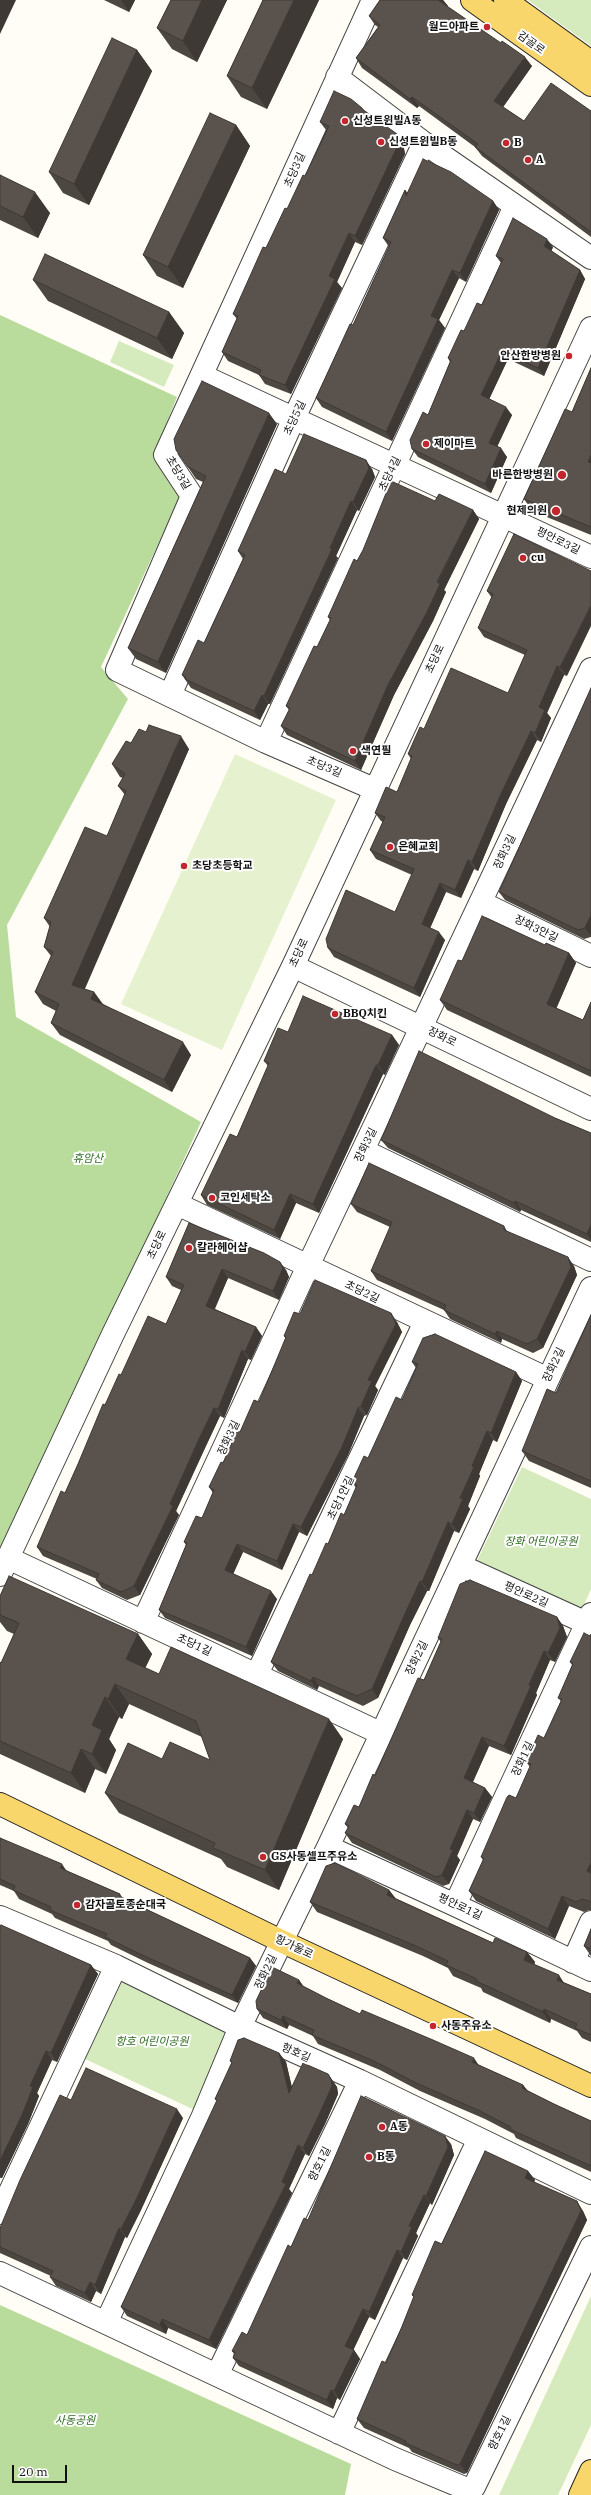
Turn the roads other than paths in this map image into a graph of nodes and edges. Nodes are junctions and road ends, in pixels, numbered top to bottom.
1 (373, 0) edge
2 (472, 0) edge
3 (504, 0) edge
4 (591, 62) edge
5 (337, 77) junction
6 (591, 85) edge
7 (424, 142) junction
8 (515, 206) junction
9 (591, 258) edge
10 (591, 328) edge
11 (202, 376) junction
12 (294, 418) junction
13 (394, 464) junction
14 (503, 515) junction
15 (591, 557) edge
16 (591, 669) edge
17 (170, 695) junction
18 (266, 742) junction
19 (374, 789) junction
20 (482, 903) junction
21 (591, 956) edge
22 (293, 966) junction
23 (423, 1028) junction
24 (591, 1109) edge
25 (364, 1151) junction
26 (177, 1204) junction
27 (591, 1260) edge
28 (308, 1266) junction
29 (591, 1288) edge
30 (425, 1322) junction
31 (548, 1379) junction
32 (4, 1566) edge
33 (461, 1566) junction
34 (590, 1620) edge
35 (143, 1622) junction
36 (257, 1674) junction
37 (380, 1733) junction
38 (0, 1804) edge
39 (328, 1847) junction
40 (455, 1905) junction
41 (0, 1917) edge
42 (591, 1922) edge
43 (281, 1941) junction
44 (116, 1966) junction
45 (582, 1966) edge
46 (240, 2027) junction
47 (360, 2081) junction
48 (591, 2086) edge
49 (478, 2139) junction
50 (591, 2193) edge
51 (0, 2214) edge
52 (591, 2247) edge
53 (0, 2273) edge
54 (106, 2323) junction
55 (217, 2375) junction
56 (340, 2433) junction
57 (591, 2471) edge
58 (580, 2495) edge

1 - 5 street, 초당3길
2 - 6 main road, 감골로
3 - 4 main road, 감골로
5 - 7 street
5 - 11 street, 초당3길
7 - 8 street
7 - 12 street, 초당5길
8 - 9 street
8 - 13 street, 초당4길
10 - 14 street, 초당로
11 - 12 street, 평안로3길
11 - 17 street, 초당3길
12 - 13 street, 평안로3길
12 - 17 street, 초당5길
13 - 14 street, 평안로3길
13 - 18 street, 초당4길
14 - 15 street, 평안로3길
14 - 19 street, 초당로
16 - 20 street, 장화3길
17 - 18 street, 초당3길
18 - 19 street, 초당3길
19 - 22 street, 초당로
20 - 21 street, 장화3안길
20 - 23 street, 장화3길
22 - 23 street, 장화로
22 - 26 street, 초당로
23 - 24 street, 장화로
23 - 25 street, 장화3길
25 - 27 street
25 - 28 street, 장화3길
26 - 28 street, 초당2길
26 - 32 street, 초당로
28 - 30 street, 초당2길
28 - 35 street, 장화3길
29 - 31 street, 장화2길
30 - 31 street, 초당2길
30 - 36 street, 초당1안길
31 - 33 street, 장화2길
32 - 35 street, 초당1길
33 - 34 street, 평안로2길
33 - 37 street, 장화2길
34 - 40 street, 장화1길
35 - 36 street, 초당1길
36 - 37 street, 초당1길
37 - 39 street, 장화2길
38 - 43 main road, 항가울로
39 - 40 street, 평안로1길
39 - 43 street, 장화2길
40 - 45 street, 평안로1길
41 - 44 street, 항호길
42 - 45 street
43 - 46 street, 장화2길
43 - 48 main road, 항가울로
44 - 46 street, 항호길
44 - 51 street
46 - 47 street, 항호길
46 - 54 street
47 - 49 street, 항호길
47 - 55 street, 항호1길
49 - 50 street, 항호길
49 - 56 street
52 - 56 street, 항호1길
53 - 54 street, 항호1길
54 - 55 street, 항호1길
55 - 56 street, 항호1길
57 - 58 main road

